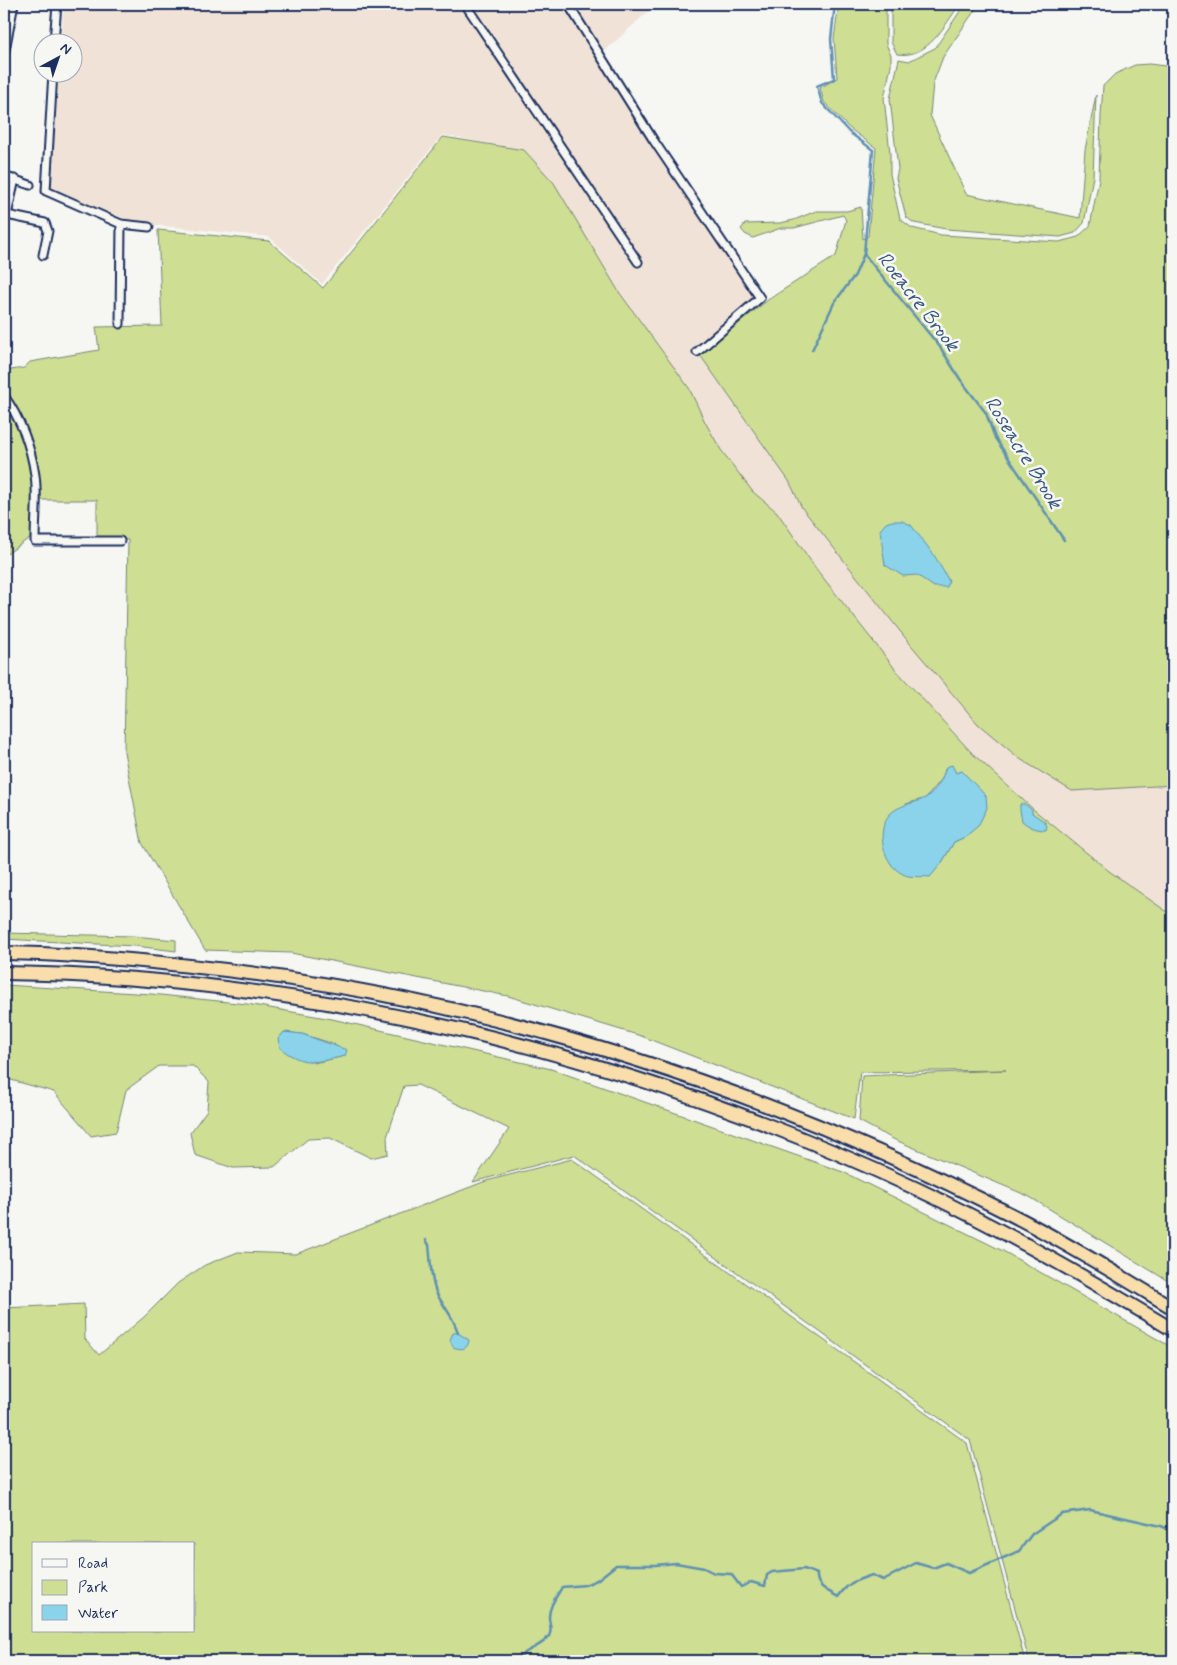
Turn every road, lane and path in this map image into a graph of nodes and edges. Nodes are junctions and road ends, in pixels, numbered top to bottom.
1 (14, 4) edge
2 (57, 4) edge
3 (465, 4) edge
4 (568, 4) edge
5 (55, 32) edge
6 (4, 55) edge
7 (52, 82) edge
8 (4, 176) edge
9 (15, 179) junction
10 (30, 185) dead end
11 (121, 224) junction
12 (149, 228) dead end
13 (43, 255) dead end
14 (638, 262) dead end
15 (120, 324) dead end
16 (697, 352) dead end
17 (4, 396) edge
18 (120, 541) dead end
19 (4, 953) edge
20 (4, 973) edge
21 (1173, 1308) edge
22 (1173, 1330) edge

1 - 6 street
2 - 5 street
3 - 14 street
4 - 16 street
7 - 11 street
8 - 9 street
9 - 10 street
9 - 13 street
11 - 12 street
11 - 15 street
17 - 18 street
19 - 21 highway
20 - 22 highway

